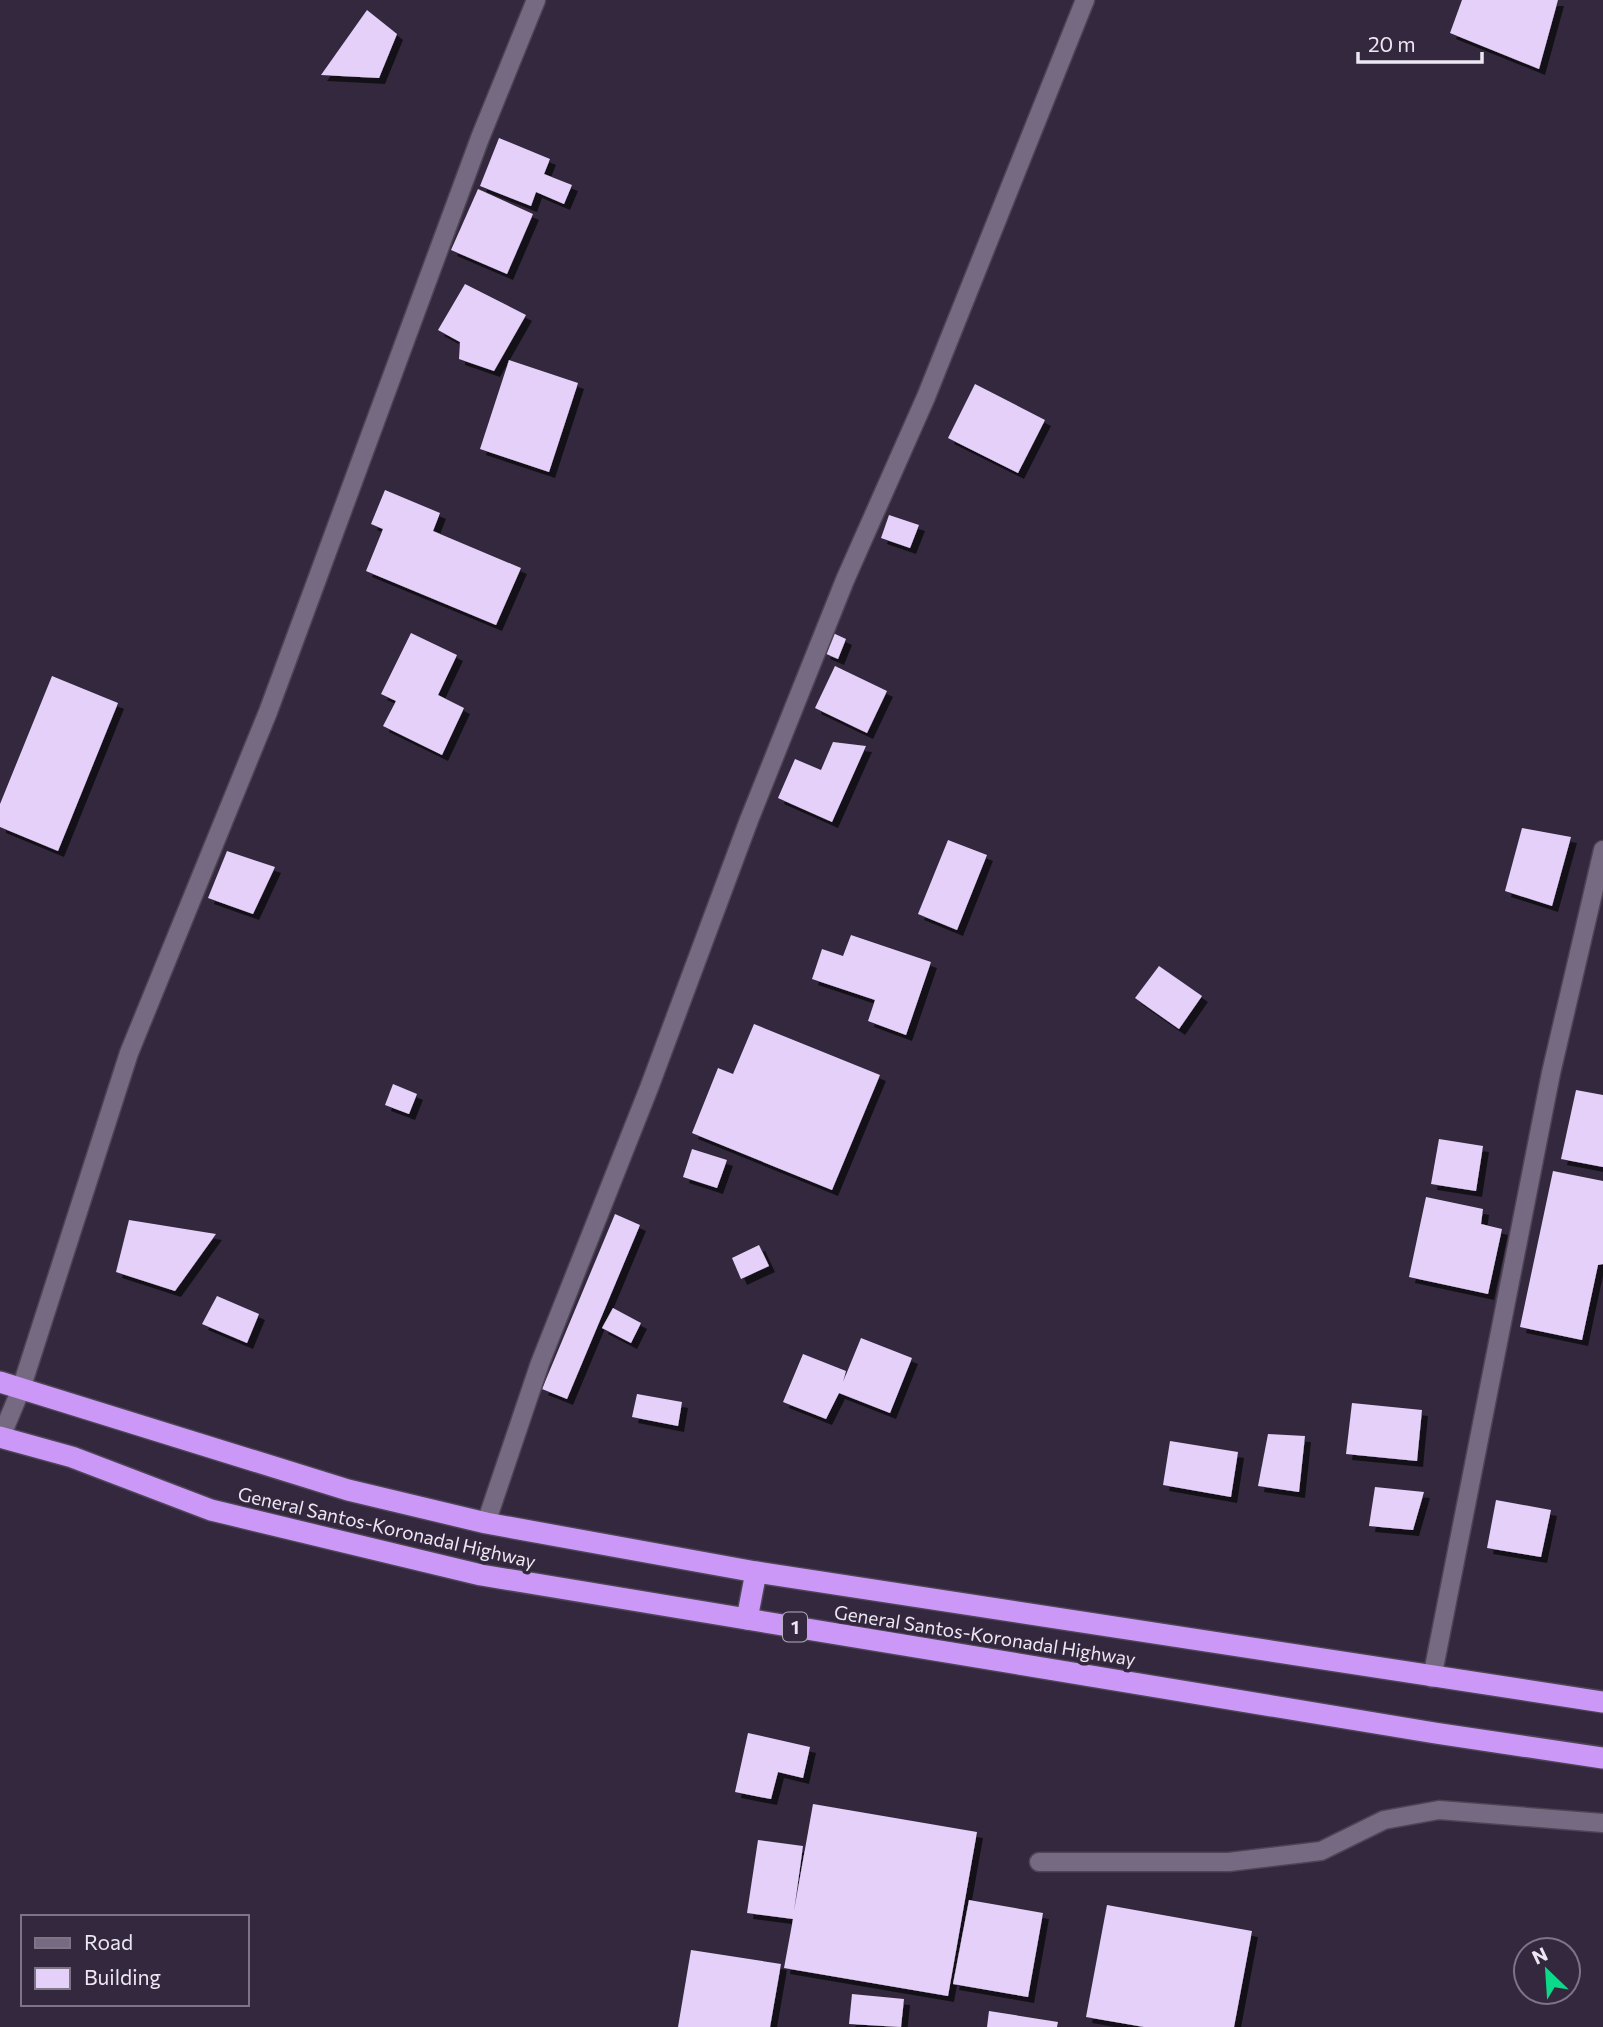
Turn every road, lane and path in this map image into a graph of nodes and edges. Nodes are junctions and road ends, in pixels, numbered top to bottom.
1 (536, 0) edge
2 (1084, 0) edge
3 (1603, 850) edge
4 (0, 1382) edge
5 (21, 1390) junction
6 (0, 1437) edge
7 (486, 1523) junction
8 (756, 1572) junction
9 (747, 1619) junction
10 (1432, 1678) junction
11 (1603, 1702) edge
12 (1603, 1758) edge
13 (1603, 1823) edge
14 (1039, 1862) dead end

1 - 5 street
2 - 7 street
3 - 10 street
4 - 5 highway, General Santos-Koronadal Highway
5 - 6 street
5 - 7 highway, General Santos-Koronadal Highway
6 - 9 highway, General Santos-Koronadal Highway / 1
7 - 8 highway, General Santos-Koronadal Highway
8 - 9 highway
8 - 10 highway, General Santos-Koronadal Highway
9 - 12 highway, General Santos-Koronadal Highway / 1
10 - 11 highway, General Santos-Koronadal Highway
13 - 14 street

